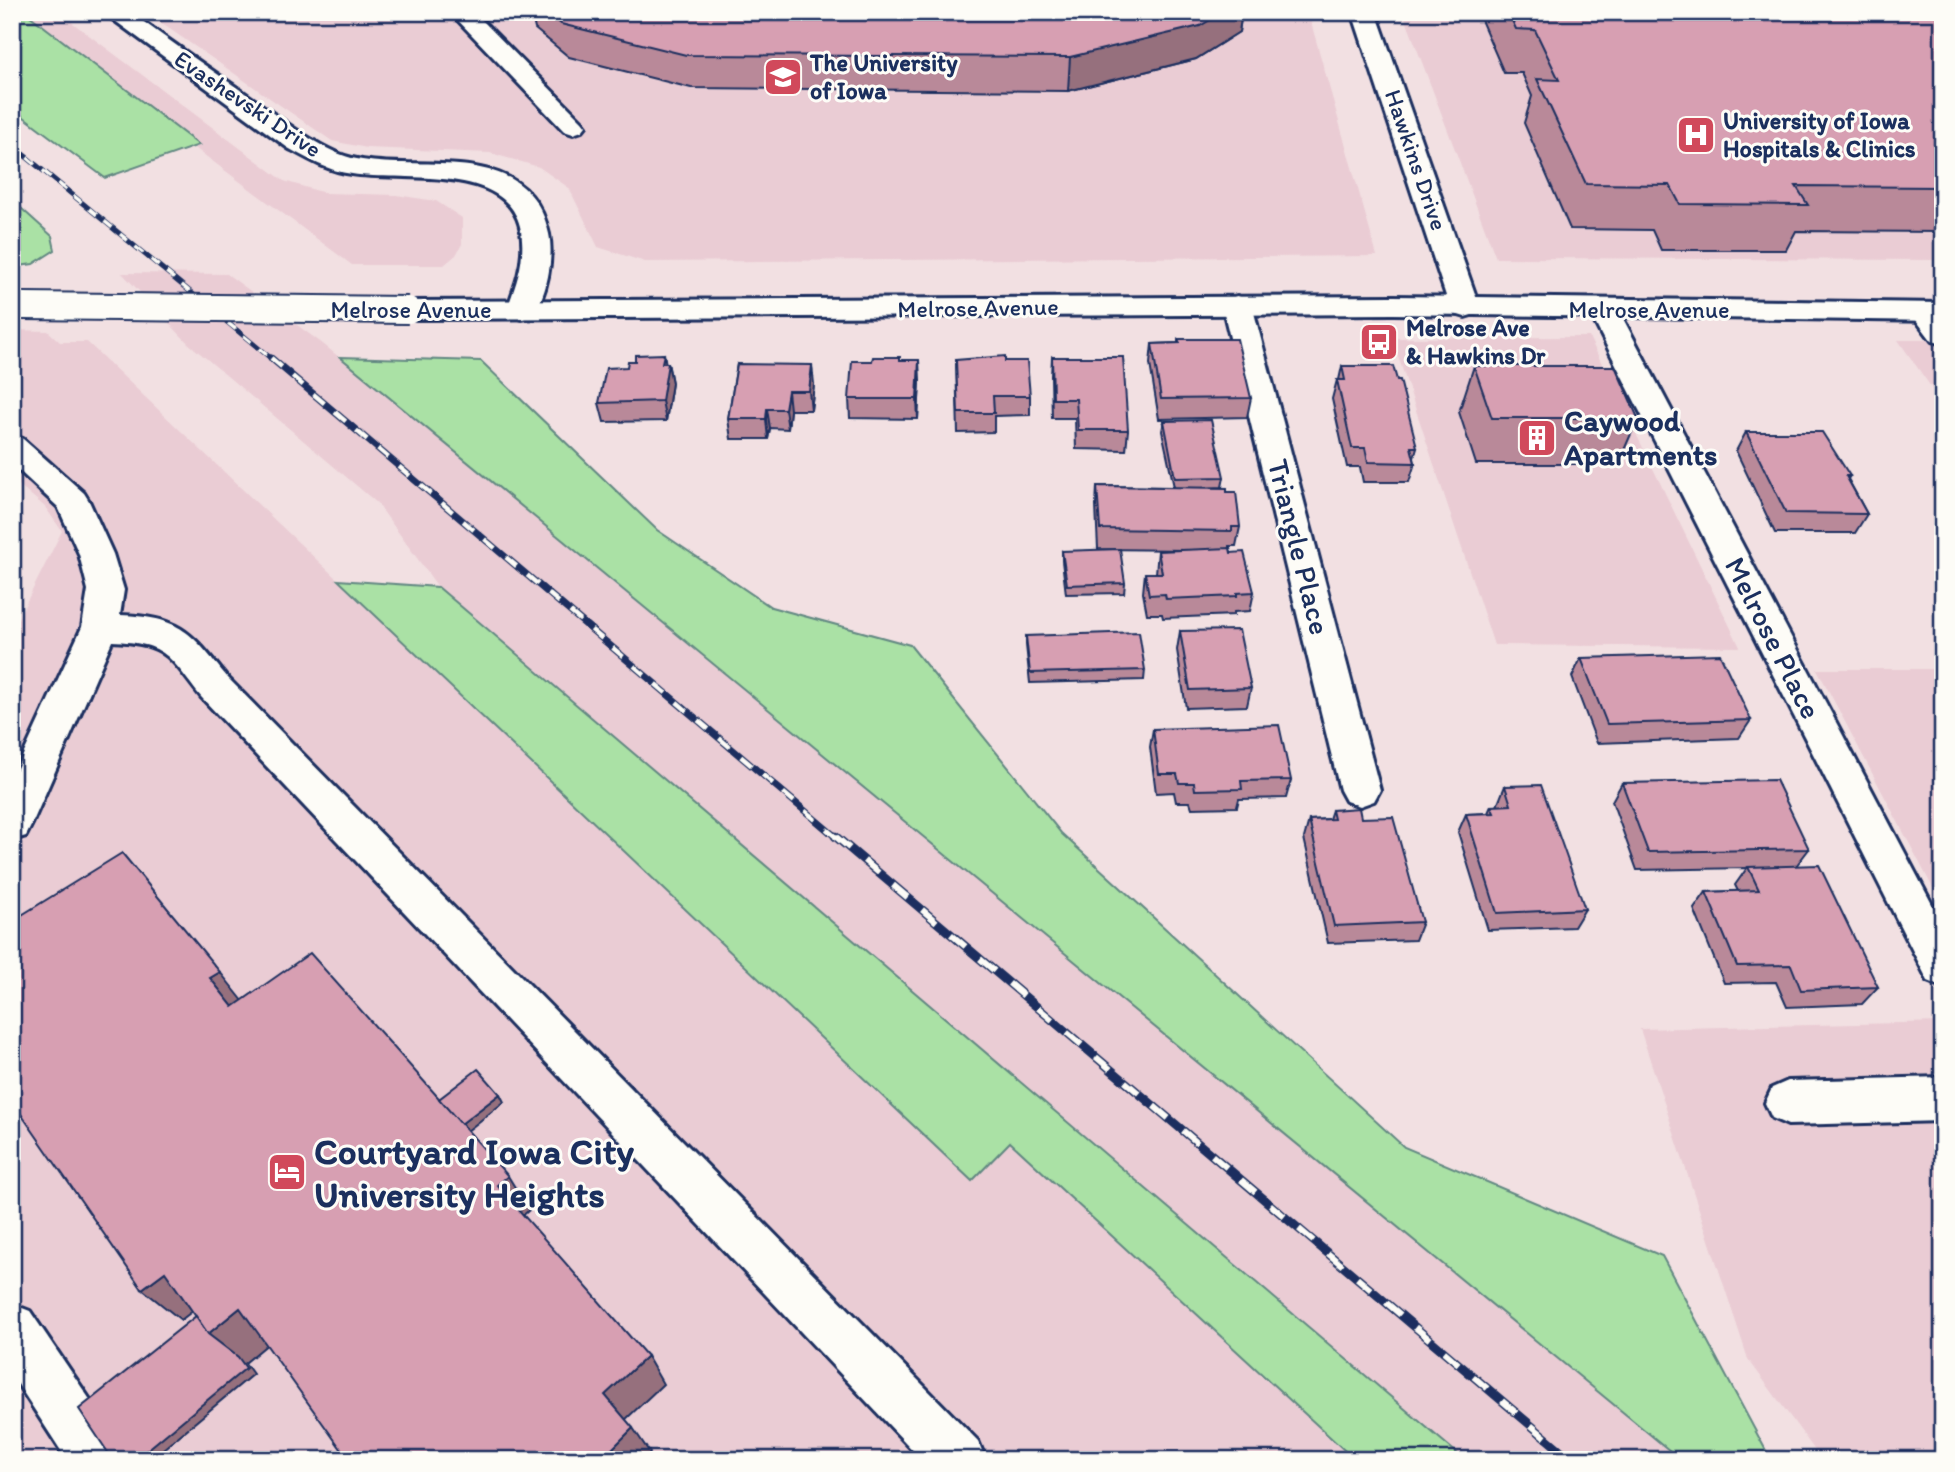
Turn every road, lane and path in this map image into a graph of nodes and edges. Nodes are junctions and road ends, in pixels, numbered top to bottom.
1 (114, 12) edge
2 (461, 12) edge
3 (1364, 12) edge
4 (573, 126) dead end
5 (1237, 305) junction
6 (18, 306) edge
7 (1465, 308) junction
8 (1603, 309) junction
9 (522, 310) junction
10 (1937, 320) edge
11 (12, 446) edge
12 (100, 628) junction
13 (1360, 790) dead end
14 (12, 824) edge
15 (1943, 968) edge
16 (1943, 1099) edge
17 (1788, 1103) dead end
18 (12, 1329) edge
19 (99, 1460) edge
20 (959, 1460) edge

1 - 9 street, Evashevski Drive
2 - 4 street
3 - 7 street, Hawkins Drive
5 - 7 street, Melrose Avenue
5 - 9 street, Melrose Avenue
5 - 13 street, Triangle Place
6 - 9 street, Melrose Avenue, bridge
7 - 8 street, Melrose Avenue
8 - 10 street, Melrose Avenue
8 - 15 street, Melrose Place
11 - 12 street
12 - 14 street
12 - 20 street
16 - 17 street
18 - 19 street

